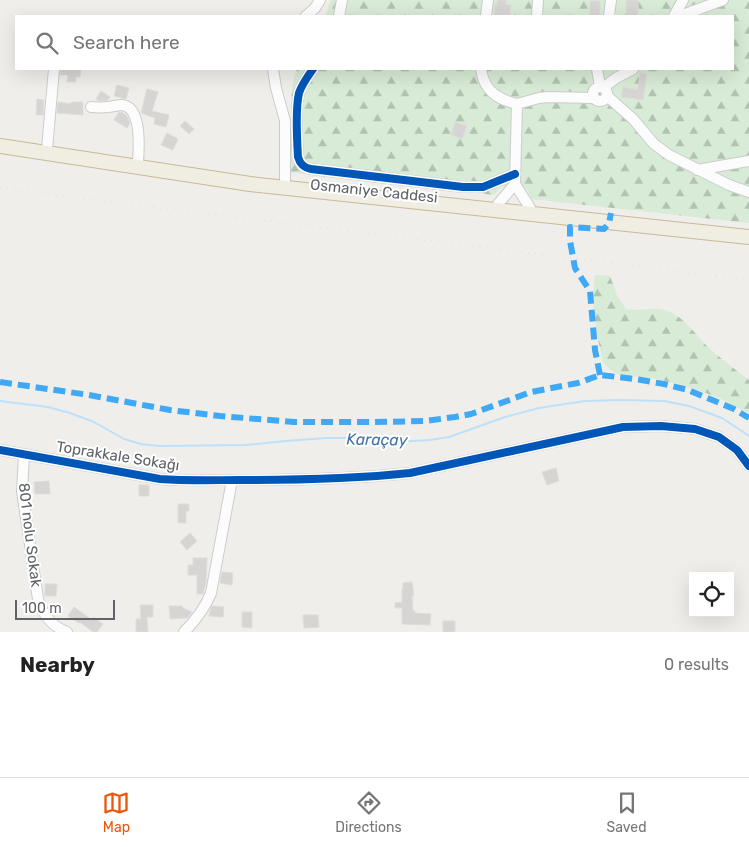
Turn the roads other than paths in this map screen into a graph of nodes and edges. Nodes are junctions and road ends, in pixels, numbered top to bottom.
1 (320, 0) edge
2 (342, 0) edge
3 (488, 0) edge
4 (538, 0) edge
5 (611, 0) edge
6 (683, 0) edge
7 (723, 0) edge
8 (307, 15) edge
9 (339, 15) edge
10 (486, 15) edge
11 (537, 15) edge
12 (609, 15) edge
13 (675, 15) edge
14 (683, 15) edge
15 (54, 70) edge
16 (273, 70) edge
17 (312, 70) edge
18 (481, 70) edge
19 (597, 70) edge
20 (632, 70) edge
21 (604, 90) junction
22 (517, 104) junction
23 (91, 107) dead end
24 (0, 142) edge
25 (0, 146) edge
26 (47, 149) junction
27 (749, 161) edge
28 (138, 162) junction
29 (697, 170) junction
30 (515, 179) junction
31 (285, 182) junction
32 (749, 192) edge
33 (498, 204) junction
34 (530, 208) junction
35 (749, 230) edge
36 (749, 237) edge
37 (0, 450) edge
38 (24, 455) junction
39 (749, 466) edge
40 (232, 480) junction
41 (67, 632) edge
42 (184, 632) edge

1 - 8 street
2 - 9 street
3 - 10 street
4 - 11 street
5 - 12 street
6 - 13 street
7 - 14 street
15 - 26 street
16 - 31 street
17 - 30 street
18 - 22 street
19 - 21 street
20 - 21 street
21 - 22 street
21 - 29 street
22 - 30 street
23 - 28 street
24 - 26 highway, Osmaniye Caddesi
25 - 36 highway
26 - 28 highway, Osmaniye Caddesi
27 - 29 street
28 - 31 highway, Osmaniye Caddesi
29 - 32 street
30 - 33 street
30 - 34 street
31 - 33 highway, Osmaniye Caddesi
33 - 34 highway, Osmaniye Caddesi
34 - 35 highway, Osmaniye Caddesi
37 - 38 street, Toprakkale Sokağı
38 - 40 street, Toprakkale Sokağı
38 - 41 street, 801 nolu Sokak
39 - 40 street, Toprakkale Sokağı
40 - 42 street

